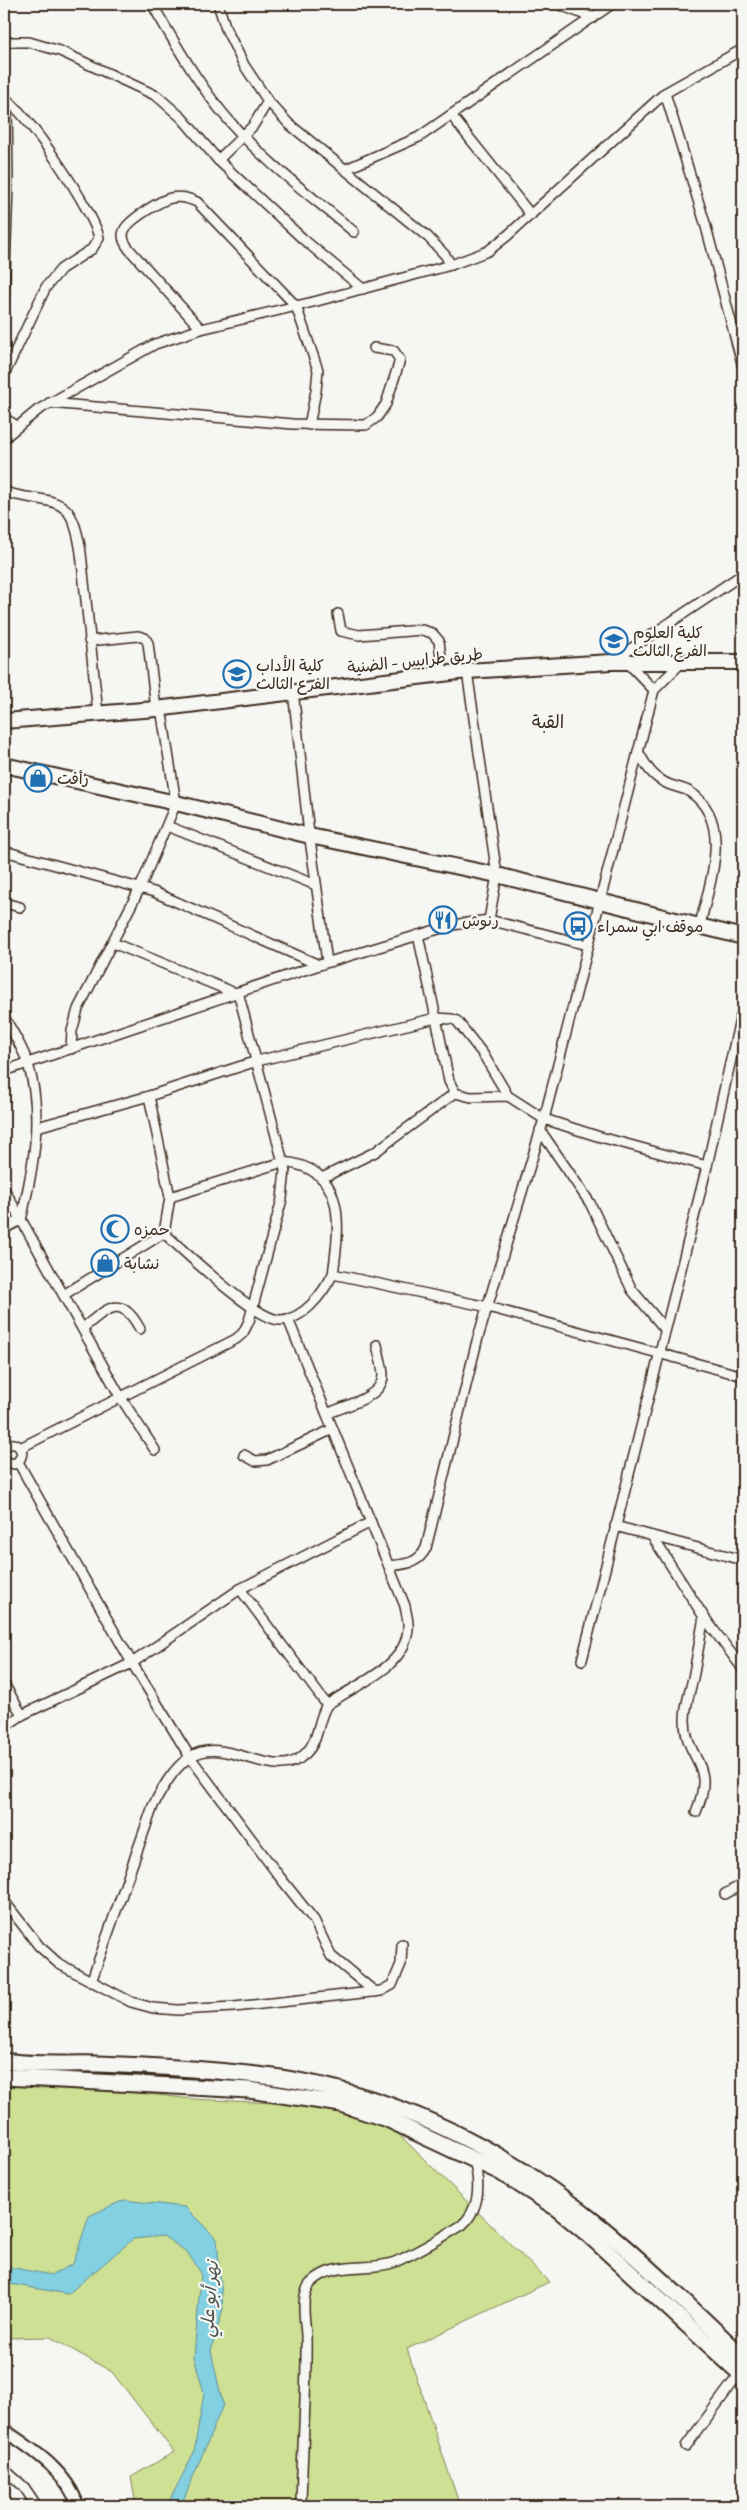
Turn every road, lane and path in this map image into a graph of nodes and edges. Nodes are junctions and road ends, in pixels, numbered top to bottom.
1 (152, 4) edge
2 (218, 4) edge
3 (558, 4) edge
4 (612, 4) edge
5 (593, 18) junction
6 (4, 42) edge
7 (743, 50) edge
8 (665, 94) junction
9 (6, 99) edge
10 (268, 101) junction
11 (451, 115) junction
12 (244, 137) junction
13 (218, 160) junction
14 (346, 169) junction
15 (531, 215) junction
16 (354, 232) dead end
17 (451, 265) junction
18 (363, 289) junction
19 (4, 298) edge
20 (296, 306) junction
21 (201, 329) junction
22 (374, 348) dead end
23 (743, 367) edge
24 (4, 375) edge
25 (49, 403) junction
26 (4, 418) edge
27 (309, 425) junction
28 (17, 426) junction
29 (4, 438) edge
30 (4, 492) edge
31 (743, 574) edge
32 (338, 614) dead end
33 (89, 641) junction
34 (611, 662) junction
35 (627, 662) junction
36 (682, 662) junction
37 (743, 662) edge
38 (467, 671) junction
39 (443, 674) junction
40 (654, 690) junction
41 (293, 691) junction
42 (158, 708) junction
43 (98, 714) junction
44 (4, 721) edge
45 (638, 751) junction
46 (4, 765) edge
47 (176, 803) junction
48 (168, 826) junction
49 (310, 836) junction
50 (4, 851) edge
51 (497, 875) junction
52 (316, 885) junction
53 (140, 888) junction
54 (599, 899) junction
55 (4, 903) edge
56 (20, 907) dead end
57 (489, 920) junction
58 (700, 925) junction
59 (418, 935) junction
60 (743, 937) edge
61 (113, 943) junction
62 (588, 945) junction
63 (323, 964) junction
64 (236, 992) junction
65 (743, 1006) edge
66 (4, 1016) edge
67 (436, 1018) junction
68 (741, 1021) edge
69 (71, 1049) junction
70 (258, 1061) junction
71 (28, 1063) junction
72 (4, 1071) edge
73 (454, 1093) junction
74 (149, 1096) junction
75 (508, 1096) junction
76 (544, 1119) junction
77 (37, 1126) junction
78 (540, 1130) junction
79 (283, 1162) junction
80 (707, 1166) junction
81 (322, 1178) junction
82 (4, 1189) edge
83 (170, 1197) junction
84 (21, 1220) junction
85 (4, 1230) edge
86 (164, 1234) junction
87 (333, 1274) junction
88 (64, 1294) junction
89 (488, 1307) junction
90 (252, 1308) junction
91 (288, 1319) junction
92 (83, 1328) junction
93 (140, 1329) dead end
94 (665, 1329) junction
95 (377, 1345) dead end
96 (659, 1353) junction
97 (743, 1376) edge
98 (121, 1398) junction
99 (326, 1414) junction
100 (333, 1429) junction
101 (5, 1444) edge
102 (20, 1448) junction
103 (156, 1450) dead end
104 (244, 1455) dead end
105 (4, 1461) edge
106 (18, 1462) junction
107 (371, 1522) junction
108 (615, 1526) junction
109 (652, 1536) junction
110 (743, 1560) edge
111 (389, 1566) junction
112 (240, 1589) junction
113 (704, 1617) junction
114 (582, 1660) dead end
115 (132, 1663) junction
116 (743, 1669) edge
117 (4, 1684) edge
118 (327, 1705) junction
119 (22, 1715) junction
120 (4, 1728) edge
121 (190, 1757) junction
122 (696, 1812) dead end
123 (743, 1884) edge
124 (725, 1894) dead end
125 (4, 1901) edge
126 (402, 1944) dead end
127 (90, 1982) junction
128 (375, 1992) junction
129 (4, 2061) edge
130 (36, 2063) junction
131 (204, 2071) junction
132 (4, 2077) edge
133 (36, 2079) junction
134 (203, 2087) junction
135 (474, 2160) junction
136 (498, 2164) junction
137 (743, 2357) edge
138 (742, 2375) edge
139 (4, 2430) edge
140 (686, 2446) dead end
141 (4, 2469) edge
142 (37, 2506) edge
143 (78, 2506) edge
144 (301, 2506) edge

1 - 12 street
2 - 10 street
3 - 5 street
4 - 5 street
5 - 11 street
6 - 13 street
7 - 8 street
8 - 15 street
8 - 23 street
9 - 19 street
9 - 24 street
10 - 12 street
10 - 14 street
11 - 14 street
11 - 15 street
12 - 13 street
12 - 16 street
13 - 18 street
14 - 17 street
15 - 17 street
17 - 18 street
18 - 20 street
20 - 21 street
20 - 21 street
20 - 27 street
21 - 25 street
22 - 27 street
25 - 27 street
25 - 28 street
26 - 28 street
28 - 29 street
30 - 33 street
31 - 34 street
32 - 39 street
33 - 42 street
33 - 43 street
34 - 35 main road, طريق طرابس - الضنية
34 - 38 main road, طريق طرابس - الضنية
35 - 36 main road, طريق طرابس - الضنية
35 - 40 street
36 - 37 main road, طريق طرابس - الضنية
36 - 40 street
38 - 39 main road, طريق طرابس - الضنية
38 - 51 street
39 - 41 main road, طريق طرابس - الضنية
40 - 45 street
41 - 42 main road, طريق طرابس - الضنية
41 - 49 street
42 - 43 main road, طريق طرابس - الضنية
42 - 47 street
43 - 44 main road, طريق طرابس - الضنية
45 - 54 street
45 - 58 street
46 - 47 main road
47 - 48 street
47 - 49 main road
48 - 52 street
48 - 53 street
49 - 51 main road
49 - 52 street
50 - 53 street
51 - 54 main road
51 - 57 street
52 - 63 street
53 - 61 street
53 - 63 street
54 - 58 main road
54 - 62 street
55 - 56 street
57 - 59 street
57 - 62 street
58 - 60 main road
59 - 63 street
59 - 67 street
61 - 64 street
61 - 69 street
62 - 76 street
63 - 64 street
64 - 69 street
64 - 70 street
65 - 68 street
66 - 71 street
67 - 70 street
67 - 73 street
67 - 75 street
68 - 80 street
69 - 71 street
70 - 74 street
70 - 79 street
71 - 72 street
71 - 77 street
73 - 75 street
73 - 81 street
74 - 77 street
74 - 83 street
75 - 76 street
76 - 78 street
76 - 80 street
77 - 84 street
78 - 89 street
78 - 94 street
79 - 81 street
79 - 83 street
79 - 90 street
80 - 94 street
81 - 87 street
82 - 84 street
83 - 86 street
84 - 85 street
84 - 88 street
86 - 88 street
86 - 90 street
87 - 89 street
87 - 91 street
88 - 92 street
89 - 96 street
89 - 111 street
90 - 91 street
90 - 98 street
91 - 99 street
92 - 93 street
92 - 98 street
94 - 96 street
95 - 99 street
96 - 97 street
96 - 108 street
98 - 102 street
98 - 103 street
99 - 100 street
100 - 104 street
100 - 107 street
101 - 102 street
102 - 106 street
105 - 106 street
106 - 115 street
107 - 111 street
107 - 112 street
108 - 109 street
108 - 114 street
109 - 110 street
109 - 113 street
111 - 118 street
112 - 115 street
112 - 118 street
113 - 116 street
113 - 122 street
115 - 119 street
115 - 121 street
117 - 119 street
118 - 121 street
119 - 120 street
121 - 127 street
121 - 128 street
123 - 124 street
125 - 127 street
126 - 128 street
127 - 128 street
129 - 130 main road
130 - 131 main road
130 - 133 main road
131 - 134 main road
131 - 136 main road
132 - 133 main road
133 - 134 main road
134 - 135 main road
135 - 136 main road
135 - 144 street
136 - 137 main road
136 - 138 main road
138 - 140 street
139 - 143 street
141 - 142 street

